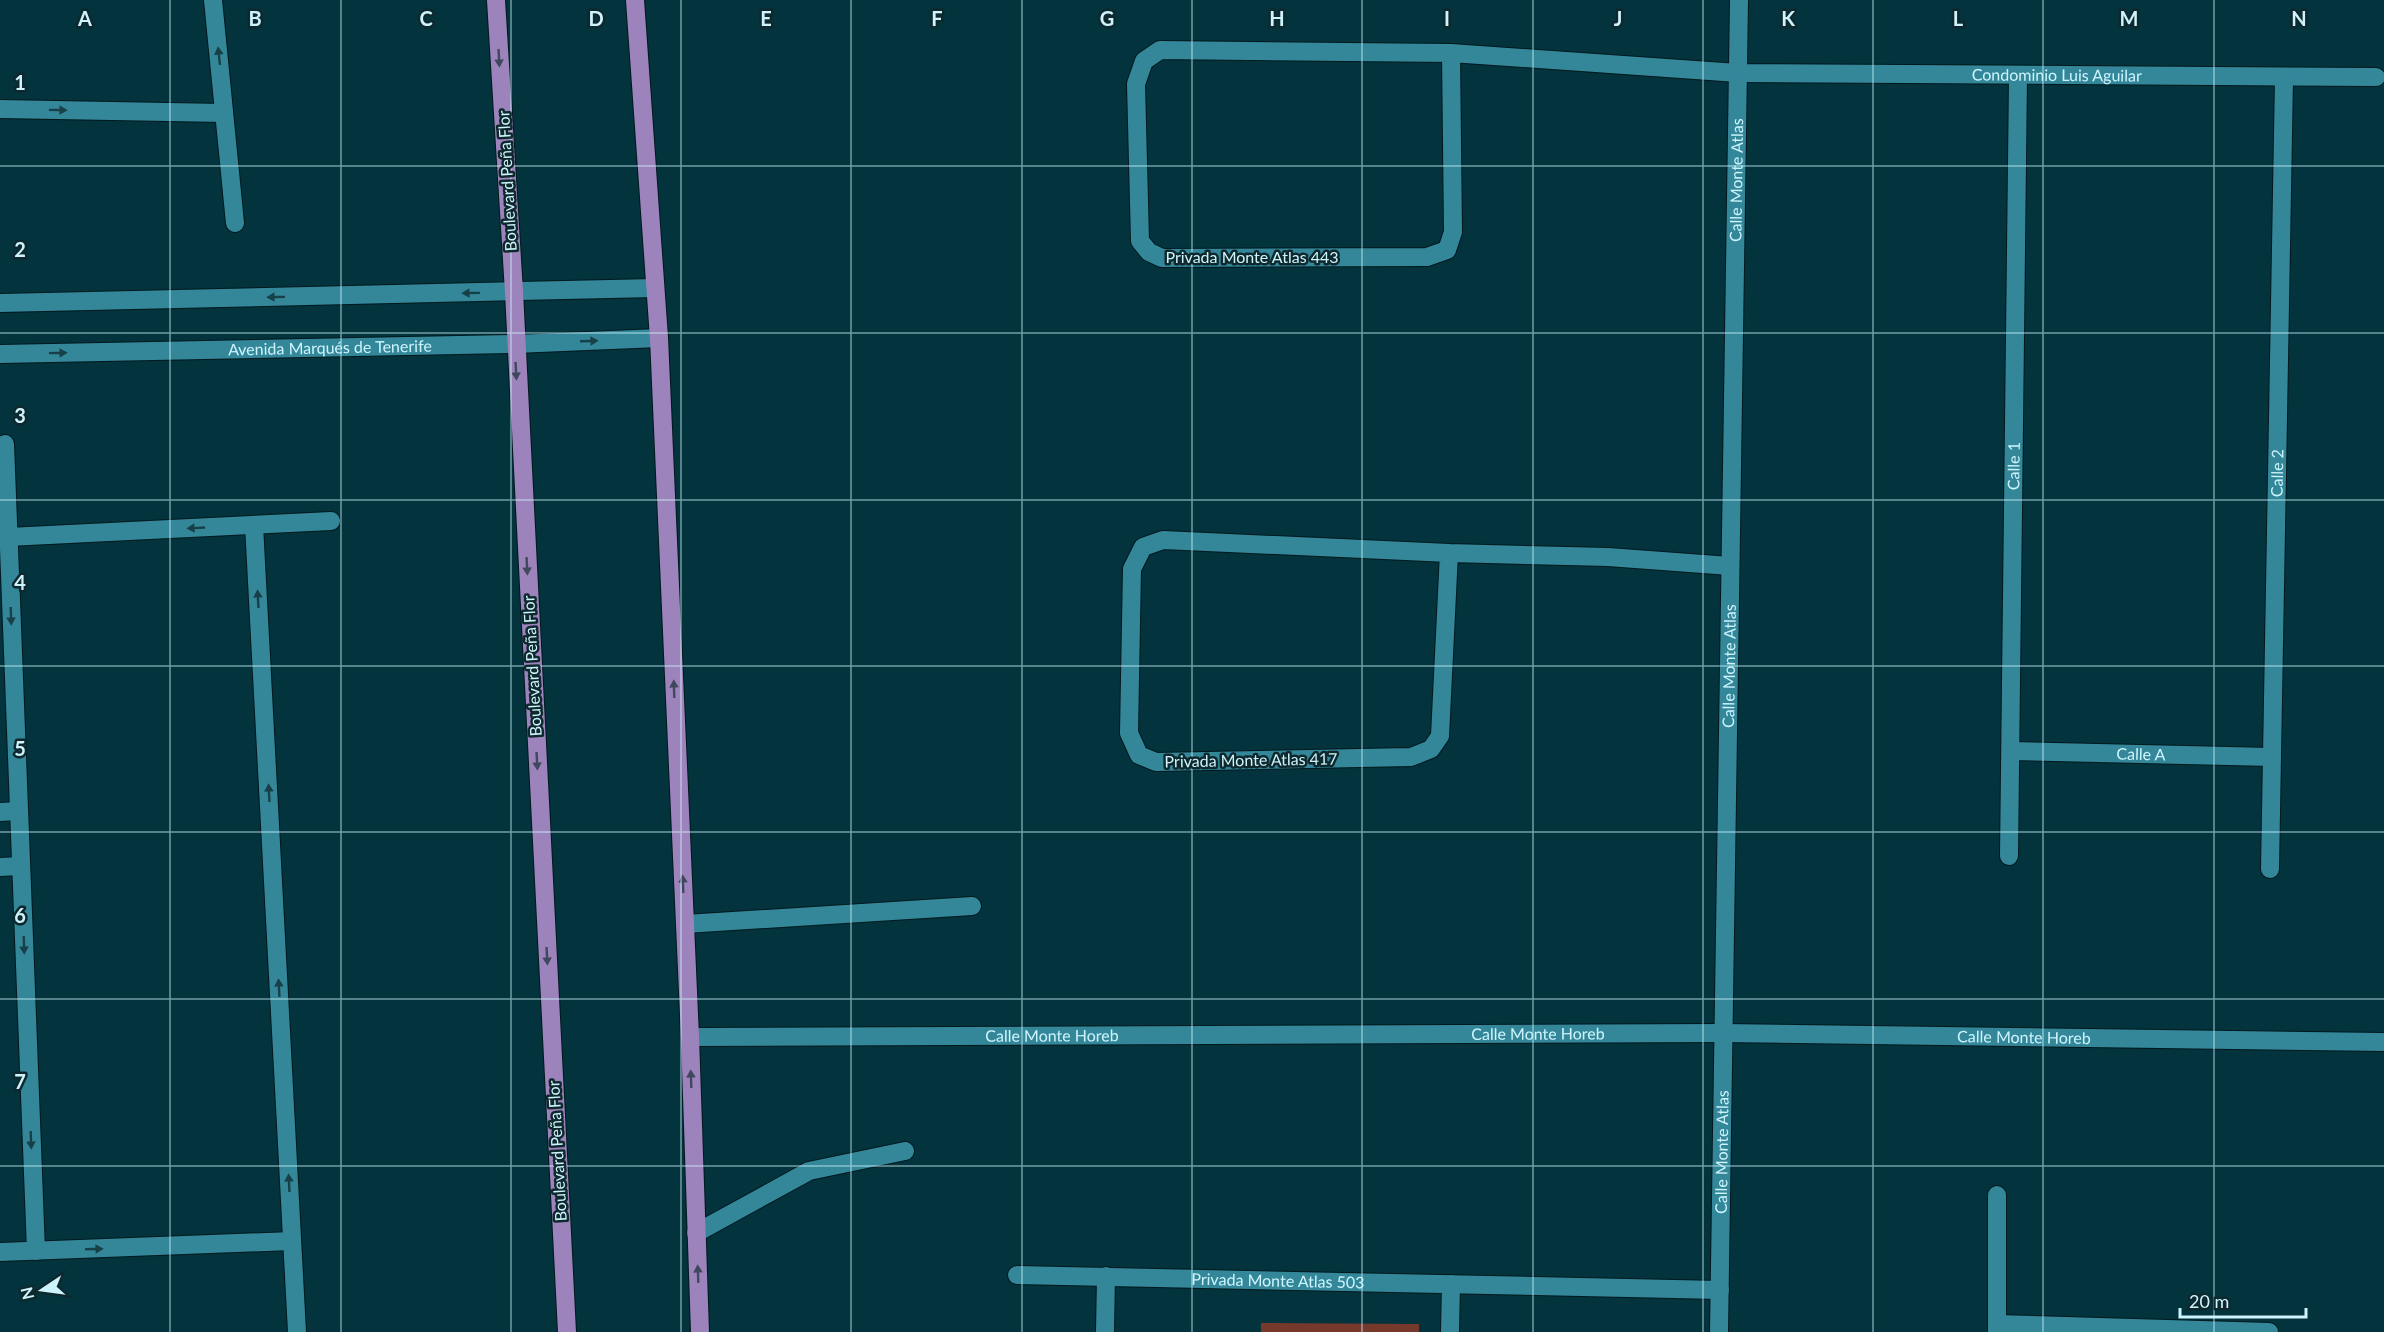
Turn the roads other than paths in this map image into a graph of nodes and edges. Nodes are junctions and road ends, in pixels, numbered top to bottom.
1 (213, 0) edge
2 (496, 0) edge
3 (635, 0) edge
4 (1739, 0) edge
5 (1450, 53) junction
6 (1738, 73) junction
7 (2018, 76) junction
8 (2376, 77) dead end
9 (2284, 78) junction
10 (0, 109) edge
11 (224, 113) junction
12 (235, 223) dead end
13 (655, 288) junction
14 (514, 292) junction
15 (0, 303) edge
16 (659, 338) junction
17 (515, 344) junction
18 (0, 354) edge
19 (5, 444) dead end
20 (331, 521) dead end
21 (255, 525) junction
22 (8, 537) junction
23 (1449, 553) junction
24 (1730, 566) junction
25 (2011, 751) junction
26 (2272, 757) junction
27 (19, 811) junction
28 (0, 812) edge
29 (2009, 856) dead end
30 (21, 866) junction
31 (0, 867) edge
32 (2270, 869) dead end
33 (972, 906) dead end
34 (685, 924) junction
35 (1722, 1033) junction
36 (690, 1037) junction
37 (2384, 1042) edge
38 (905, 1151) dead end
39 (1997, 1195) dead end
40 (696, 1233) junction
41 (292, 1241) junction
42 (36, 1251) junction
43 (0, 1252) edge
44 (1017, 1275) dead end
45 (1106, 1276) junction
46 (1451, 1284) junction
47 (1720, 1290) junction
48 (1996, 1328) edge
49 (297, 1332) edge
50 (567, 1332) edge
51 (700, 1332) edge
52 (1105, 1332) edge
53 (1450, 1332) edge
54 (1719, 1332) edge
55 (2269, 1332) edge

11 -> 1 street
2 -> 14 main road, Boulevard Peña Flor
3 - 13 main road
4 - 6 street, Calle Monte Atlas
5 - 5 street, Privada Monte Atlas 443
5 - 6 street, Privada Monte Atlas 443
6 - 7 street, Condominio Luis Aguilar
6 - 24 street, Calle Monte Atlas
7 - 9 street, Condominio Luis Aguilar
7 - 25 street, Calle 1
8 - 9 street, Condominio Luis Aguilar
9 - 26 street, Calle 2
10 -> 11 street
11 - 12 street
13 - 14 street
13 - 16 main road
14 -> 15 street
14 - 17 main road, Boulevard Peña Flor
17 -> 16 street, Avenida Marqués de Tenerife
34 -> 16 main road
18 -> 17 street, Avenida Marqués de Tenerife
17 -> 50 main road, Boulevard Peña Flor
19 - 22 street
20 - 21 street
21 -> 22 street
41 -> 21 street
22 -> 27 street
23 - 23 street, Privada Monte Atlas 417
23 - 24 street, Privada Monte Atlas 417
24 - 35 street, Calle Monte Atlas
25 - 26 street, Calle A
25 - 29 street, Calle 1
26 - 32 street, Calle 2
27 - 28 street
27 - 30 street
30 - 31 street
30 -> 42 street
33 - 34 street
34 - 36 main road
35 - 36 street, Calle Monte Horeb
35 - 37 street, Calle Monte Horeb
35 - 47 street, Calle Monte Atlas
40 -> 36 main road
38 - 40 street
39 - 48 street
51 -> 40 main road
42 -> 41 street
41 - 49 street
42 - 43 street
44 - 45 street, Privada Monte Atlas 503
45 - 46 street, Privada Monte Atlas 503
45 - 52 street
46 - 47 street, Privada Monte Atlas 503
46 - 53 street
47 - 54 street, Calle Monte Atlas
48 - 55 street

